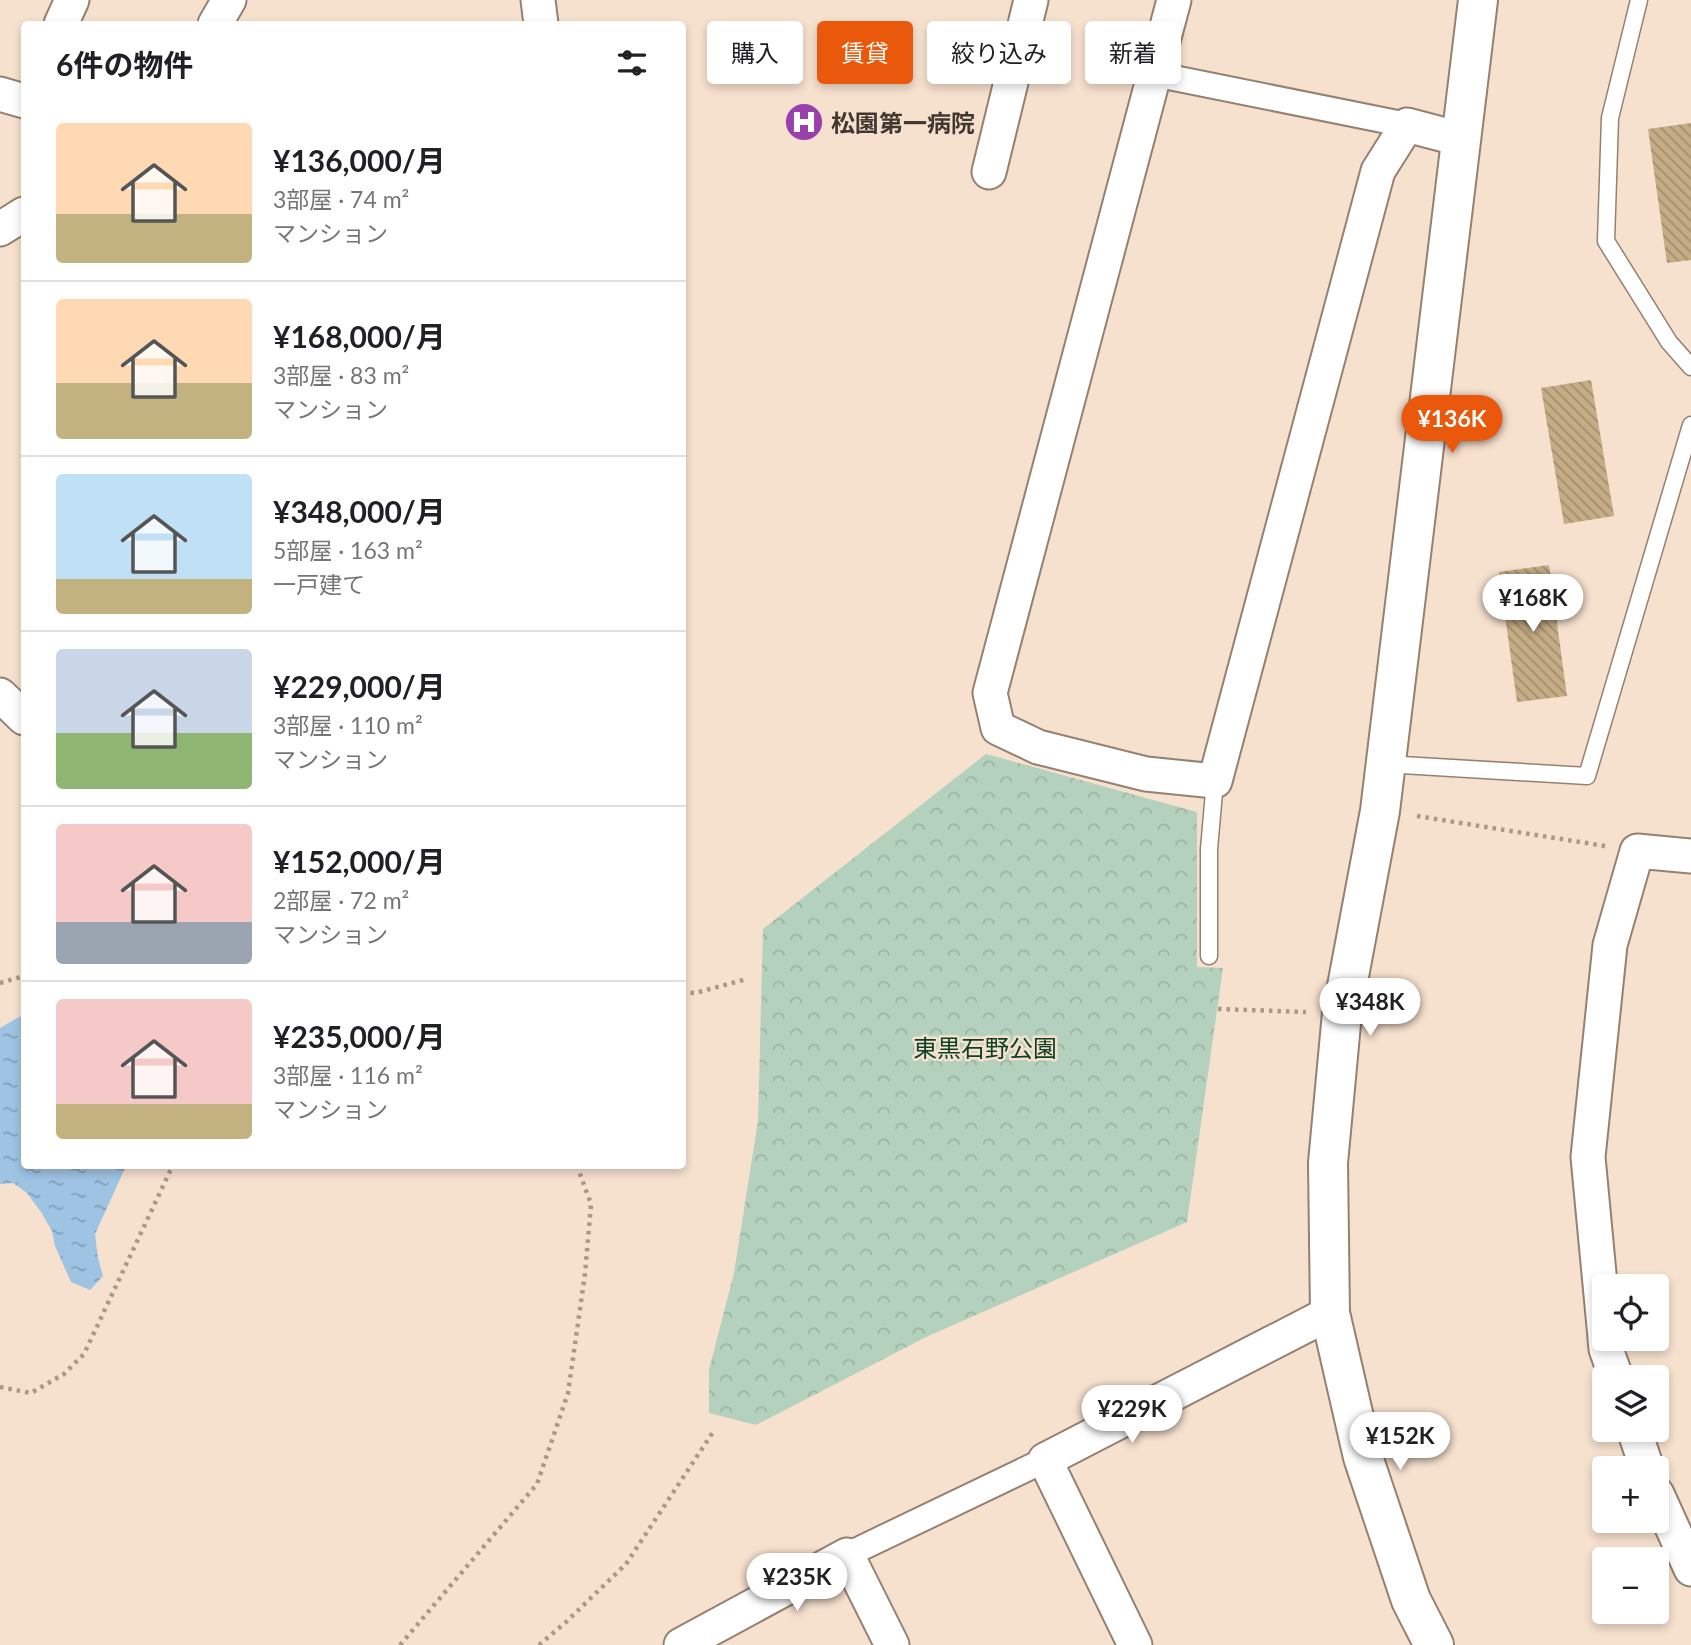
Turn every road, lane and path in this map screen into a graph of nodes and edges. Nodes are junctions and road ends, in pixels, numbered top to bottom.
1 (72, 0) edge
2 (229, 0) edge
3 (538, 0) edge
4 (1031, 0) edge
5 (1174, 0) edge
6 (1478, 0) edge
7 (1639, 0) edge
8 (62, 21) edge
9 (217, 21) edge
10 (541, 21) edge
11 (1168, 21) edge
12 (1181, 79) edge
13 (1151, 84) edge
14 (0, 94) edge
15 (21, 100) edge
16 (1407, 125) junction
17 (1460, 139) junction
18 (989, 172) dead end
19 (21, 216) edge
20 (0, 229) edge
21 (1691, 367) edge
22 (1691, 425) edge
23 (0, 695) edge
24 (21, 715) edge
25 (1385, 764) junction
26 (1214, 781) junction
27 (1380, 811) junction
28 (1637, 851) junction
29 (1691, 856) edge
30 (1209, 957) dead end
31 (21, 976) edge
32 (747, 979) dead end
33 (0, 982) edge
34 (686, 992) edge
35 (1218, 1009) dead end
36 (1342, 1013) junction
37 (171, 1169) edge
38 (578, 1169) edge
39 (1599, 1274) edge
40 (1331, 1312) junction
41 (0, 1387) edge
42 (715, 1429) dead end
43 (1045, 1460) junction
44 (1669, 1520) edge
45 (847, 1555) junction
46 (1691, 1569) edge
47 (400, 1645) edge
48 (539, 1645) edge
49 (681, 1645) edge
50 (892, 1645) edge
51 (1135, 1645) edge
52 (1434, 1645) edge

1 - 8 street
2 - 9 street
3 - 10 street
4 - 18 street
5 - 11 street
6 - 17 street
7 - 21 lane
12 - 16 street
13 - 26 street
14 - 15 street
16 - 17 street
16 - 26 street
17 - 25 street
19 - 20 street
22 - 25 lane
23 - 24 street
25 - 27 street
26 - 30 lane
27 - 28 path
27 - 36 street
28 - 29 street
28 - 39 street
31 - 33 path
32 - 34 path
35 - 36 path
36 - 40 street
37 - 41 path
38 - 47 path
40 - 43 street
40 - 52 street
42 - 48 path
43 - 45 street
43 - 51 street
44 - 46 street
45 - 49 street
45 - 50 street

